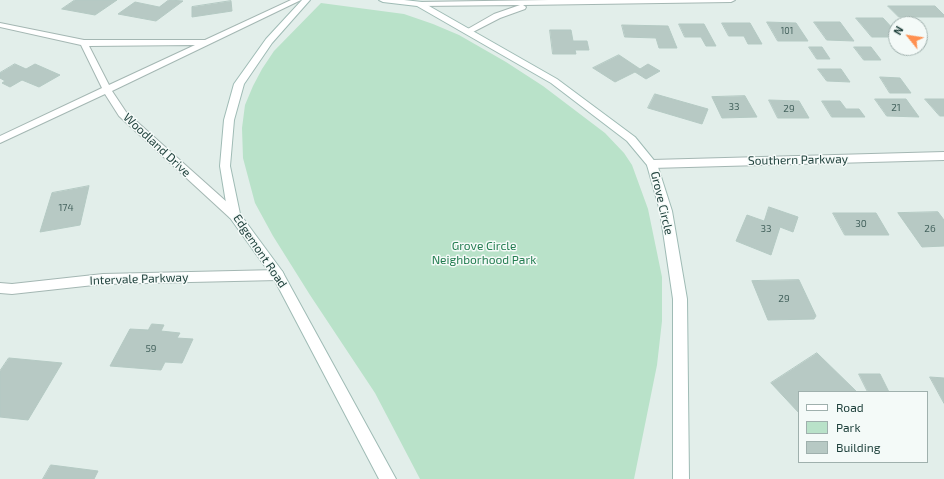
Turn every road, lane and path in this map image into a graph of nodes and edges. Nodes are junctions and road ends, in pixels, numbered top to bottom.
1 (297, 0) edge
2 (306, 0) edge
3 (383, 0) edge
4 (730, 0) edge
5 (537, 3) junction
6 (419, 4) junction
7 (0, 25) edge
8 (469, 32) junction
9 (206, 42) junction
10 (84, 43) junction
11 (107, 90) junction
12 (0, 140) edge
13 (944, 156) edge
14 (652, 164) junction
15 (234, 215) junction
16 (278, 275) junction
17 (0, 288) edge
18 (388, 479) edge
19 (681, 479) edge

1 - 9 street
2 - 15 street, Edgemont Road
3 - 6 street
4 - 5 street
5 - 6 street
5 - 8 street
6 - 8 street, Grove Circle
7 - 10 street
8 - 14 street, Grove Circle
9 - 10 street
9 - 11 street
10 - 11 street, Woodland Drive
11 - 12 street
11 - 15 street, Woodland Drive
13 - 14 street, Southern Parkway
14 - 19 street, Grove Circle
15 - 16 street, Edgemont Road
16 - 17 street, Intervale Parkway
16 - 18 street, Edgemont Road

